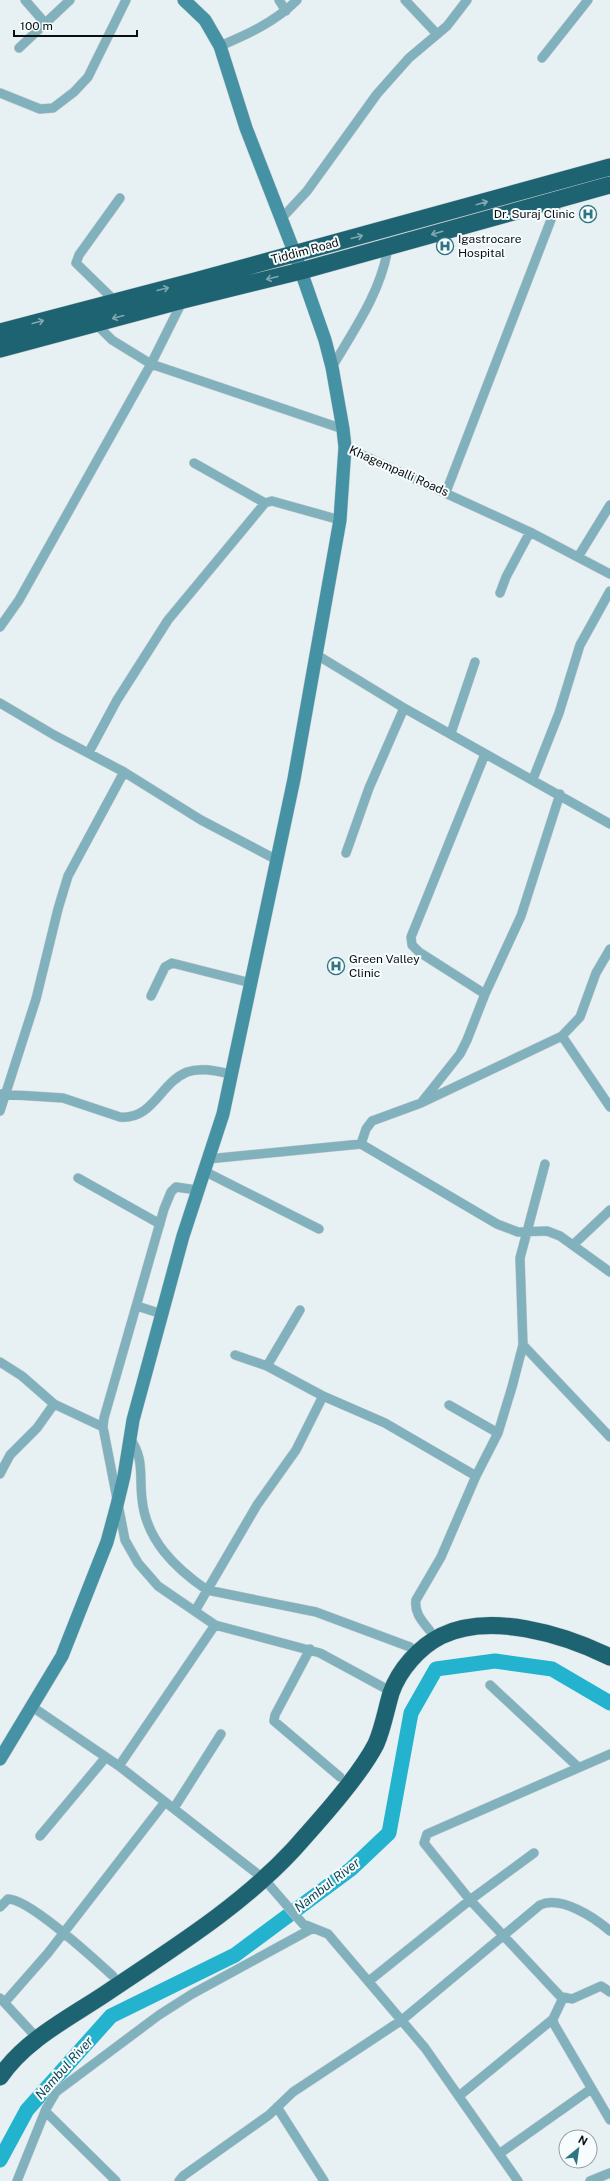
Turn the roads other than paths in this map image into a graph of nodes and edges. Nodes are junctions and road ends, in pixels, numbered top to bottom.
1 (25, 0) edge
2 (70, 0) edge
3 (126, 0) edge
4 (184, 0) edge
5 (279, 0) edge
6 (297, 0) edge
7 (405, 0) edge
8 (467, 0) edge
9 (588, 0) edge
10 (286, 11) junction
11 (45, 24) junction
12 (437, 34) junction
13 (220, 46) junction
14 (19, 48) dead end
15 (542, 58) dead end
16 (0, 93) edge
17 (610, 167) edge
18 (610, 185) edge
19 (120, 198) dead end
20 (559, 198) junction
21 (281, 219) junction
22 (388, 247) junction
23 (295, 254) junction
24 (301, 271) junction
25 (183, 300) junction
26 (115, 301) junction
27 (95, 323) junction
28 (0, 332) edge
29 (0, 349) edge
30 (151, 364) junction
31 (332, 367) junction
32 (343, 429) junction
33 (345, 447) junction
34 (194, 463) dead end
35 (446, 492) junction
36 (265, 503) junction
37 (610, 505) edge
38 (340, 520) junction
39 (530, 532) junction
40 (578, 557) junction
41 (610, 574) edge
42 (610, 590) edge
43 (500, 593) dead end
44 (0, 627) edge
45 (317, 655) junction
46 (475, 662) dead end
47 (0, 703) edge
48 (404, 708) junction
49 (451, 733) junction
50 (89, 752) junction
51 (485, 754) junction
52 (124, 772) junction
53 (533, 779) junction
54 (560, 794) junction
55 (610, 824) edge
56 (346, 853) dead end
57 (277, 860) junction
58 (610, 949) edge
59 (251, 982) junction
60 (485, 994) junction
61 (151, 996) dead end
62 (562, 1036) junction
63 (230, 1074) junction
64 (3, 1094) edge
65 (421, 1103) junction
66 (610, 1107) edge
67 (0, 1112) edge
68 (361, 1144) junction
69 (545, 1164) dead end
70 (206, 1165) junction
71 (78, 1178) dead end
72 (195, 1189) junction
73 (610, 1210) edge
74 (160, 1224) junction
75 (319, 1229) dead end
76 (526, 1233) junction
77 (574, 1244) junction
78 (610, 1272) edge
79 (137, 1306) junction
80 (300, 1310) dead end
81 (159, 1313) junction
82 (524, 1345) junction
83 (235, 1355) dead end
84 (0, 1362) edge
85 (267, 1366) junction
86 (323, 1396) junction
87 (54, 1404) junction
88 (449, 1406) dead end
89 (103, 1427) junction
90 (498, 1433) junction
91 (130, 1437) junction
92 (610, 1437) edge
93 (0, 1474) edge
94 (476, 1476) junction
95 (117, 1505) junction
96 (207, 1590) junction
97 (195, 1611) junction
98 (215, 1625) junction
99 (430, 1631) junction
100 (610, 1646) edge
101 (410, 1647) junction
102 (310, 1649) junction
103 (610, 1657) edge
104 (490, 1685) dead end
105 (387, 1690) junction
106 (31, 1706) junction
107 (221, 1734) dead end
108 (610, 1754) edge
109 (106, 1757) junction
110 (0, 1759) edge
111 (120, 1766) junction
112 (578, 1767) junction
113 (340, 1777) junction
114 (165, 1802) junction
115 (174, 1808) junction
116 (40, 1836) dead end
117 (534, 1853) dead end
118 (259, 1876) junction
119 (470, 1900) junction
120 (0, 1907) edge
121 (313, 1928) junction
122 (609, 1928) edge
123 (64, 1933) junction
124 (504, 1937) junction
125 (114, 1976) junction
126 (369, 1981) junction
127 (610, 1992) edge
128 (563, 1998) junction
129 (3, 2000) edge
130 (553, 2019) junction
131 (402, 2020) junction
132 (35, 2036) junction
133 (0, 2061) edge
134 (0, 2077) edge
135 (591, 2089) junction
136 (459, 2096) junction
137 (277, 2107) junction
138 (45, 2111) junction
139 (610, 2120) edge
140 (499, 2154) junction
141 (610, 2173) edge
142 (601, 2179) edge
143 (17, 2181) edge
144 (116, 2181) edge
145 (179, 2181) edge
146 (324, 2181) edge
147 (518, 2181) edge
148 (590, 2181) edge

1 - 11 street
2 - 11 street
3 - 16 street
4 - 13 street, Khagempalli Roads
5 - 10 street
6 - 10 street
7 - 12 street
8 - 12 street
9 - 15 street
10 - 13 street
11 - 14 street
12 - 21 street
13 - 21 street, Khagempalli Roads
23 -> 17 highway, Tiddim Road
18 - 20 highway, Tiddim Road
19 - 26 street
20 -> 22 highway, Tiddim Road
20 - 35 street
21 - 23 street, Khagempalli Roads
22 - 24 highway, Tiddim Road
22 - 31 street
23 - 24 street, Khagempalli Roads
26 -> 23 highway, Tiddim Road
24 -> 25 highway, Tiddim Road
24 - 31 street, Khagempalli Roads
25 -> 27 highway, Tiddim Road
25 - 30 street
28 -> 26 highway, Tiddim Road
27 - 29 highway, Tiddim Road
27 - 30 street
30 - 32 street
30 - 44 street
31 - 32 street, Khagempalli Roads
32 - 33 street, Khagempalli Roads
33 - 35 street, Khagempalli Roads
33 - 38 street
34 - 36 street
35 - 39 street, Khagempalli Roads
36 - 38 street
36 - 50 street
37 - 40 street
38 - 45 street
39 - 40 street, Khagempalli Roads
39 - 43 street
40 - 41 street, Khagempalli Roads
42 - 53 street
45 - 48 street
45 - 57 street
46 - 49 street
47 - 50 street
48 - 49 street
48 - 56 street
49 - 51 street
50 - 52 street
51 - 53 street
51 - 60 street
52 - 57 street
52 - 64 street
53 - 54 street
54 - 55 street
54 - 60 street
57 - 59 street
58 - 62 street
59 - 61 street
59 - 63 street
60 - 65 street
62 - 65 street
62 - 66 street
63 - 64 street
63 - 70 street
64 - 67 street
65 - 68 street
68 - 70 street
68 - 76 street
69 - 76 street
70 - 72 street
70 - 75 street
71 - 74 street
72 - 74 street
72 - 81 street
73 - 77 street
74 - 79 street
76 - 77 street
76 - 82 street
77 - 78 street
79 - 81 street
79 - 89 street
80 - 85 street
81 - 91 street
82 - 90 street
82 - 92 street
83 - 85 street
84 - 87 street
85 - 86 street
86 - 94 street
86 - 96 street
87 - 89 street
87 - 93 street
88 - 90 street
89 - 95 street
90 - 94 street
91 - 95 street
91 - 96 street
94 - 99 street
95 - 97 street
95 - 106 street
96 - 97 street
96 - 101 street
97 - 98 street
98 - 102 street
98 - 111 street
99 - 100 highway
99 - 101 highway
101 - 105 highway
102 - 105 street
102 - 113 street
103 - 105 highway
104 - 112 street
105 - 113 highway
105 - 118 highway
106 - 109 street
106 - 110 street
107 - 115 street
108 - 112 street
109 - 111 street
109 - 116 street
111 - 114 street
112 - 119 street
113 - 118 highway
114 - 115 street
114 - 123 street
115 - 118 street
117 - 119 street
118 - 121 street
118 - 125 highway
118 - 132 highway
119 - 124 street
119 - 126 street
120 - 123 street
121 - 126 street
121 - 138 street
122 - 124 street
123 - 125 street
123 - 129 street
124 - 128 street
124 - 131 street
125 - 132 highway
126 - 131 street
127 - 128 street
128 - 130 street
129 - 132 street
130 - 135 street
130 - 136 street
131 - 136 street
131 - 137 street
132 - 133 highway
132 - 134 highway
135 - 139 street
135 - 140 street
136 - 140 street
137 - 145 street
137 - 146 street
138 - 143 street
138 - 144 street
140 - 147 street
141 - 142 street
142 - 148 street

